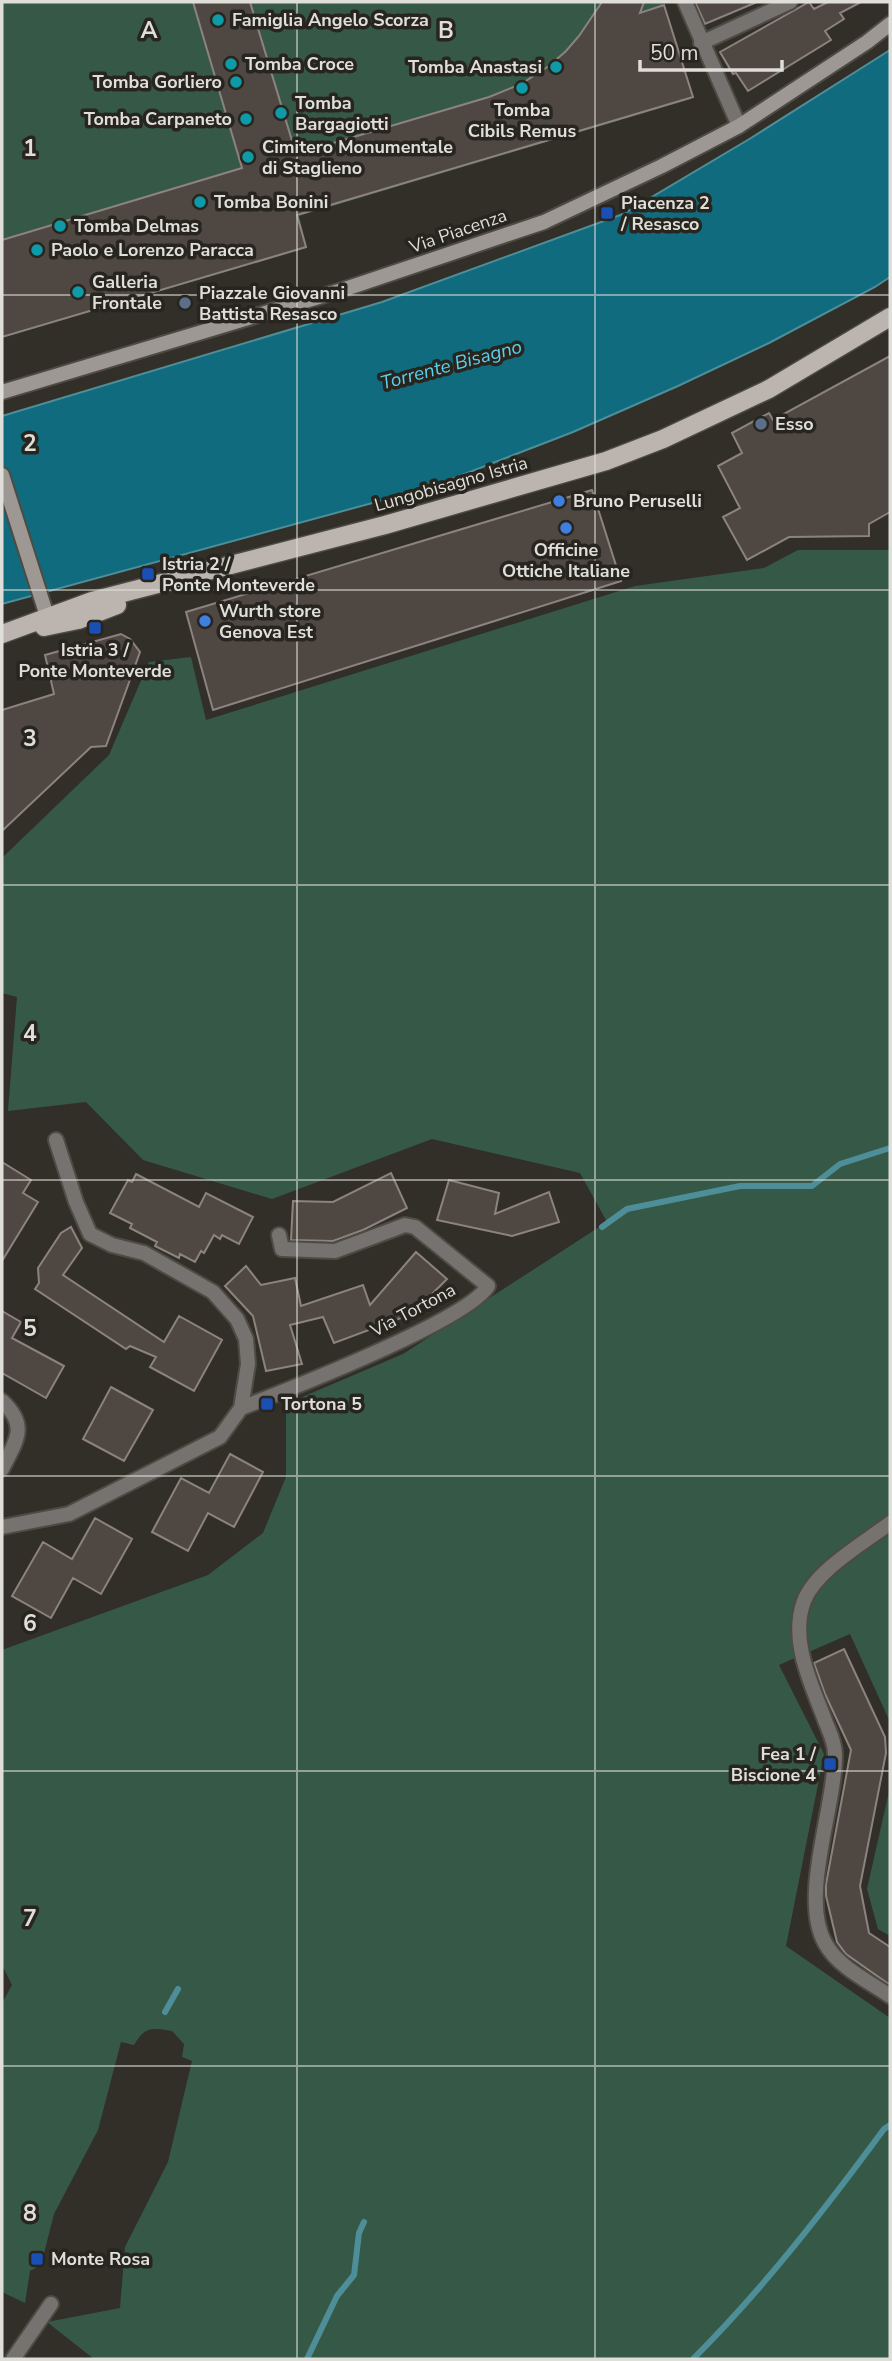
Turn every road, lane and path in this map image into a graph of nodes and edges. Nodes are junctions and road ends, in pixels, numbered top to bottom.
1 (685, 2) edge
2 (790, 2) edge
3 (890, 24) edge
4 (701, 43) junction
5 (739, 127) junction
6 (890, 317) edge
7 (2, 392) edge
8 (2, 475) edge
9 (168, 580) junction
10 (47, 616) junction
11 (2, 635) edge
12 (56, 1140) dead end
13 (279, 1235) dead end
14 (2, 1401) edge
15 (241, 1408) junction
16 (2, 1469) edge
17 (890, 1523) edge
18 (2, 1527) edge
19 (890, 1996) edge
20 (51, 2304) dead end
21 (13, 2359) edge

1 - 4 street
2 - 4 street
3 - 5 main road, Via Piacenza
4 - 5 street
5 - 7 main road, Via Piacenza
6 - 9 main road, Lungobisagno Istria
8 - 10 main road
9 - 10 main road, Lungobisagno Istria
9 - 11 main road
10 - 11 main road, Lungobisagno Istria
12 - 15 street
13 - 15 street, Via Tortona
14 - 16 street
15 - 18 street
17 - 19 street
20 - 21 street

